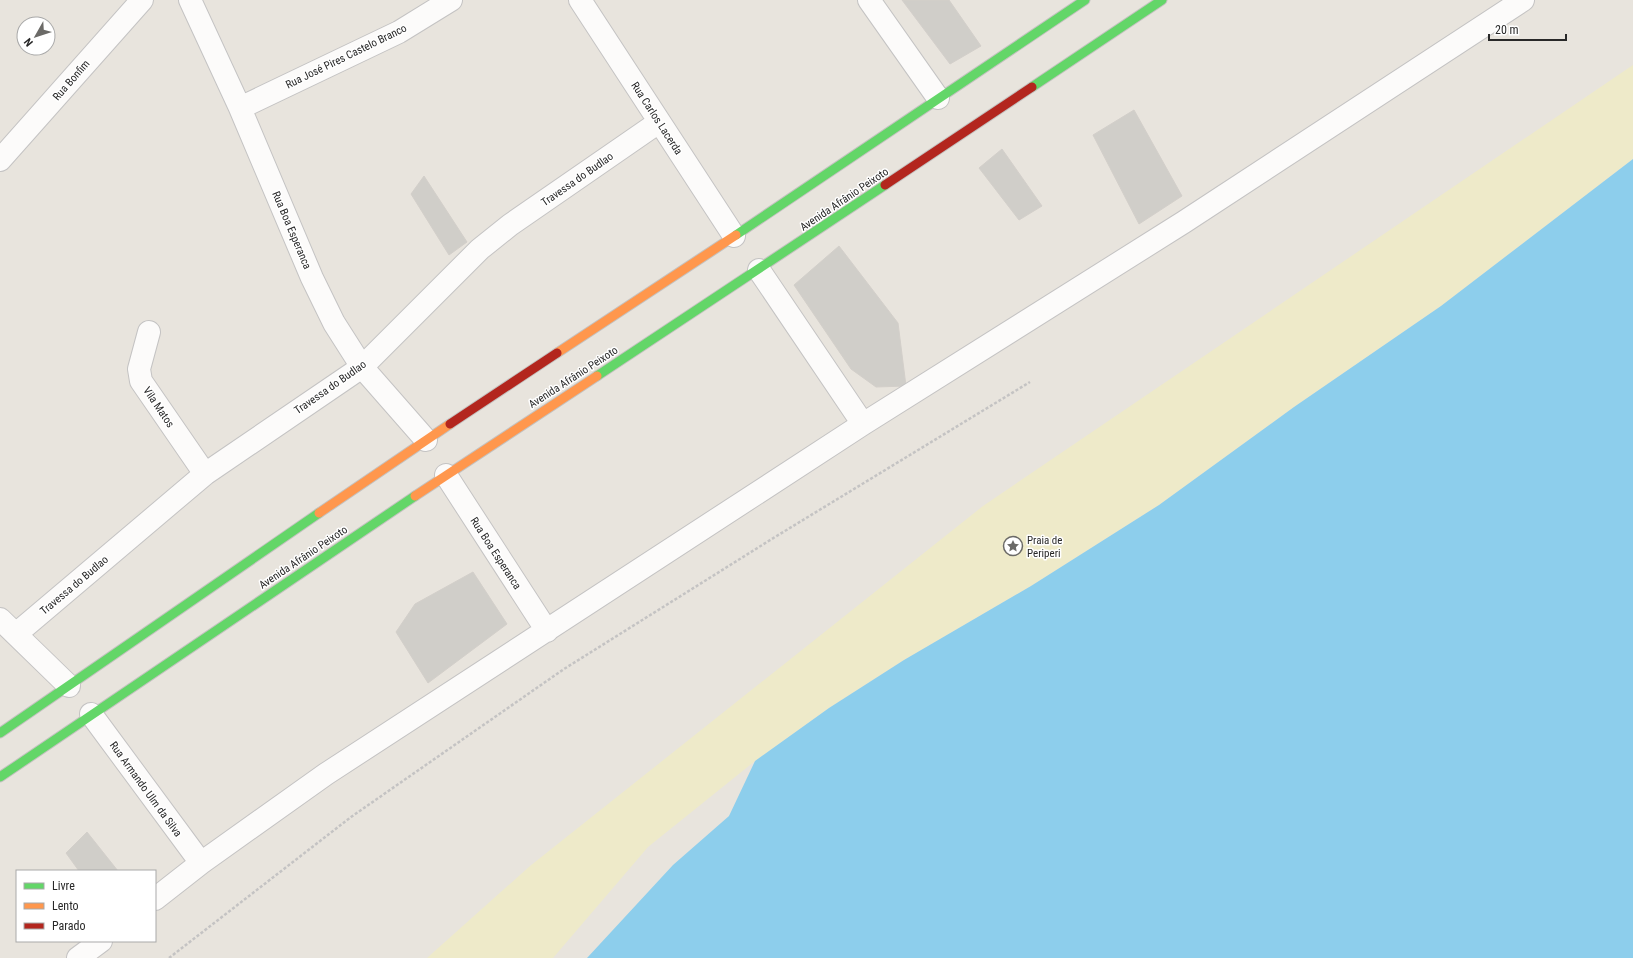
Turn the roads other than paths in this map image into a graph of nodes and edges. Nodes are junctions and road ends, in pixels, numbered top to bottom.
1 (142, 0) edge
2 (190, 0) edge
3 (451, 0) edge
4 (580, 0) edge
5 (870, 0) edge
6 (1085, 0) edge
7 (1162, 0) edge
8 (1523, 0) edge
9 (938, 98) junction
10 (240, 108) junction
11 (659, 122) junction
12 (0, 160) edge
13 (734, 236) junction
14 (759, 270) junction
15 (149, 332) dead end
16 (362, 367) junction
17 (863, 424) junction
18 (426, 440) junction
19 (205, 474) junction
20 (446, 475) junction
21 (0, 619) edge
22 (547, 631) junction
23 (16, 634) junction
24 (69, 686) junction
25 (91, 714) junction
26 (0, 733) edge
27 (0, 777) edge
28 (201, 863) junction
29 (156, 898) edge
30 (100, 942) edge
31 (78, 958) edge

1 - 12 street, Rua Bonfim
2 - 10 street, Rua Boa Esperanca
3 - 10 street, Rua José Pires Castelo Branco
4 - 11 street, Rua Carlos Lacerda
5 - 9 street
6 - 9 main road
7 - 14 main road, Avenida Afrânio Peixoto
8 - 17 street
9 - 13 main road
10 - 16 street, Rua Boa Esperanca
11 - 13 street, Rua Carlos Lacerda
11 - 16 street, Travessa do Budlao
13 - 18 main road
14 - 17 street
14 - 20 main road, Avenida Afrânio Peixoto
15 - 19 street, Vila Matos
16 - 18 street, Rua Boa Esperanca
16 - 19 street, Travessa do Budlao
17 - 22 street
18 - 24 main road
19 - 23 street, Travessa do Budlao
20 - 22 street, Rua Boa Esperanca
20 - 25 main road, Avenida Afrânio Peixoto
21 - 23 street
22 - 28 street
23 - 24 street
24 - 26 main road
25 - 27 main road, Avenida Afrânio Peixoto
25 - 28 street, Rua Armando Ulm da Silva
28 - 29 street
30 - 31 street

